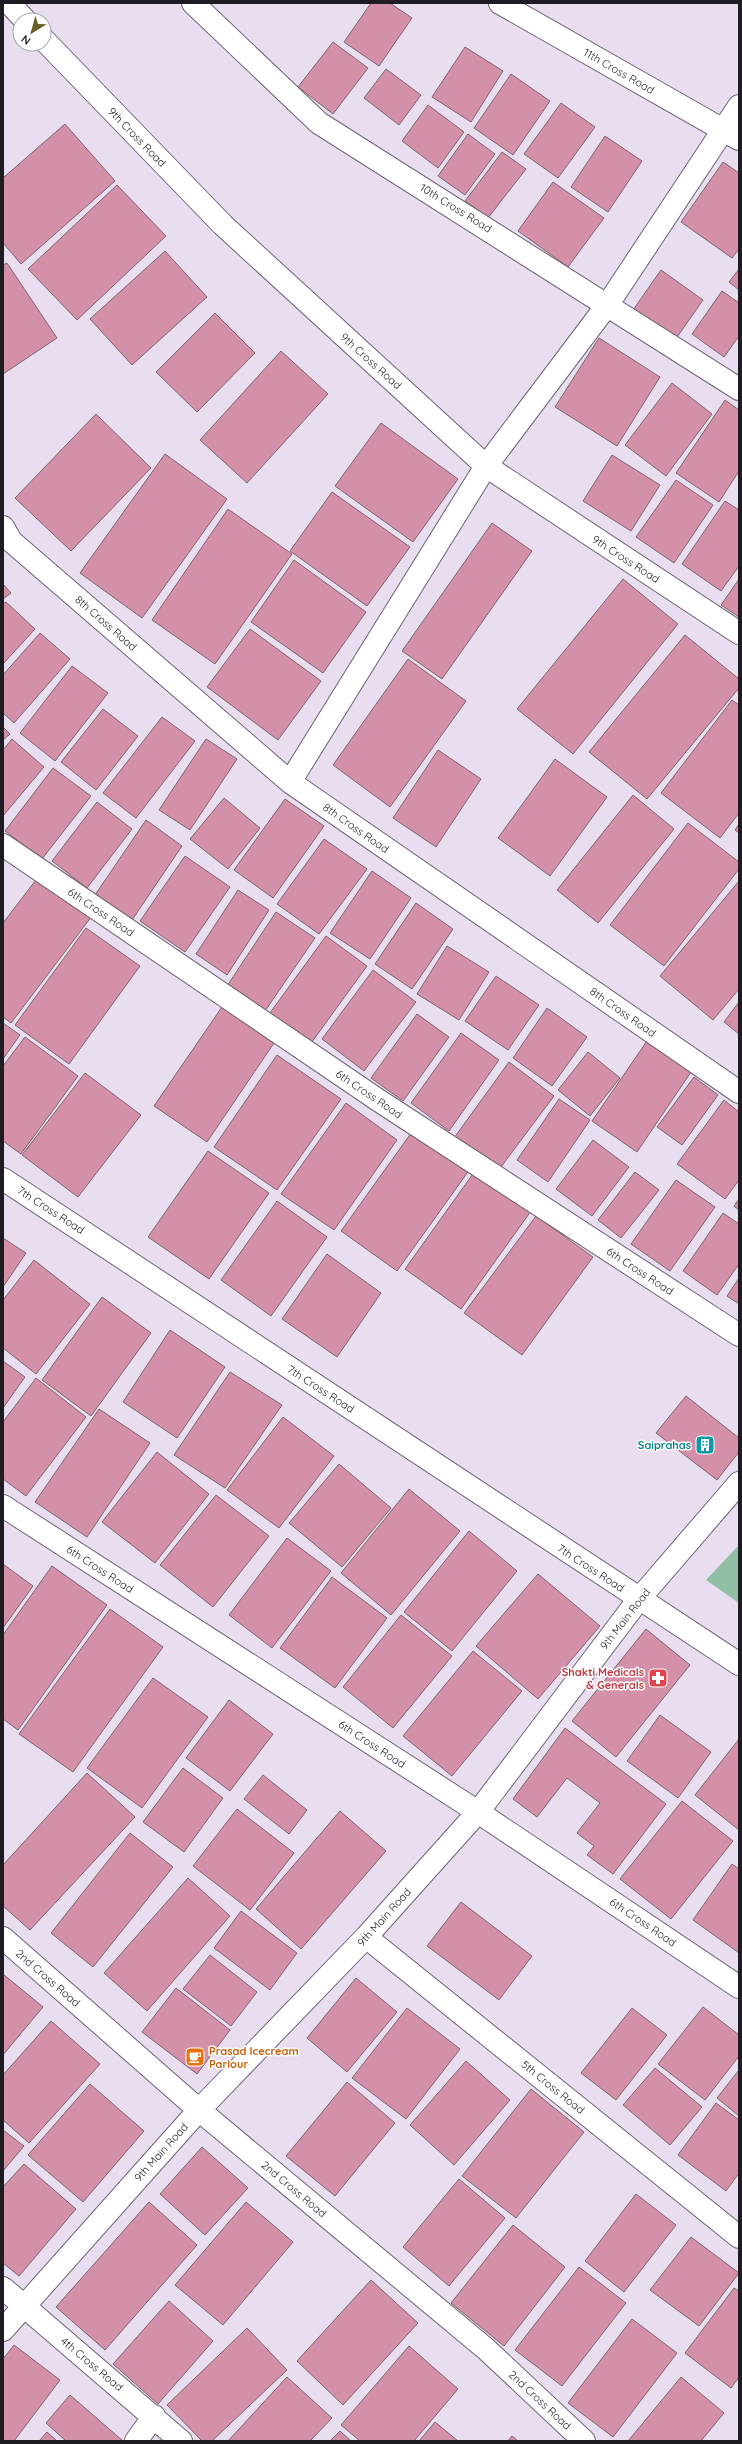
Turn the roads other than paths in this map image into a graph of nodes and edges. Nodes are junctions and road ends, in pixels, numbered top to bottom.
1 (9, 3) edge
2 (193, 3) edge
3 (500, 3) edge
4 (17, 12) edge
5 (52, 48) edge
6 (739, 106) edge
7 (731, 135) edge
8 (608, 304) junction
9 (739, 389) edge
10 (486, 466) junction
11 (3, 527) edge
12 (739, 633) edge
13 (290, 782) junction
14 (3, 845) edge
15 (739, 1092) edge
16 (3, 1179) edge
17 (739, 1335) edge
18 (739, 1482) edge
19 (3, 1506) edge
20 (639, 1599) junction
21 (739, 1664) edge
22 (478, 1812) junction
23 (366, 1937) junction
24 (3, 1938) edge
25 (739, 1986) edge
26 (199, 2110) junction
27 (739, 2237) edge
28 (3, 2288) edge
29 (23, 2307) junction
30 (3, 2330) edge
31 (154, 2416) junction
32 (136, 2441) edge
33 (181, 2441) edge
34 (584, 2441) edge

1 - 4 street
2 - 8 street, 10th Cross Road
3 - 7 street, 11th Cross Road
5 - 10 street, 9th Cross Road
6 - 7 street
7 - 8 street
8 - 9 street, 10th Cross Road
8 - 10 street
10 - 12 street, 9th Cross Road
10 - 13 street
11 - 13 street, 8th Cross Road
13 - 15 street, 8th Cross Road
14 - 17 street, 6th Cross Road
16 - 20 street, 7th Cross Road
18 - 20 street, 9th Main Road
19 - 22 street, 6th Cross Road
20 - 21 street, 7th Cross Road
20 - 22 street, 9th Main Road
22 - 23 street, 9th Main Road
22 - 25 street, 6th Cross Road
23 - 26 street, 9th Main Road
23 - 27 street, 5th Cross Road
24 - 26 street, 2nd Cross Road
26 - 29 street, 9th Main Road
26 - 34 street, 2nd Cross Road
28 - 29 street, 4th Cross Road
29 - 30 street, 9th Main Road
29 - 31 street, 4th Cross Road
31 - 32 street
31 - 33 street, 4th Cross Road

